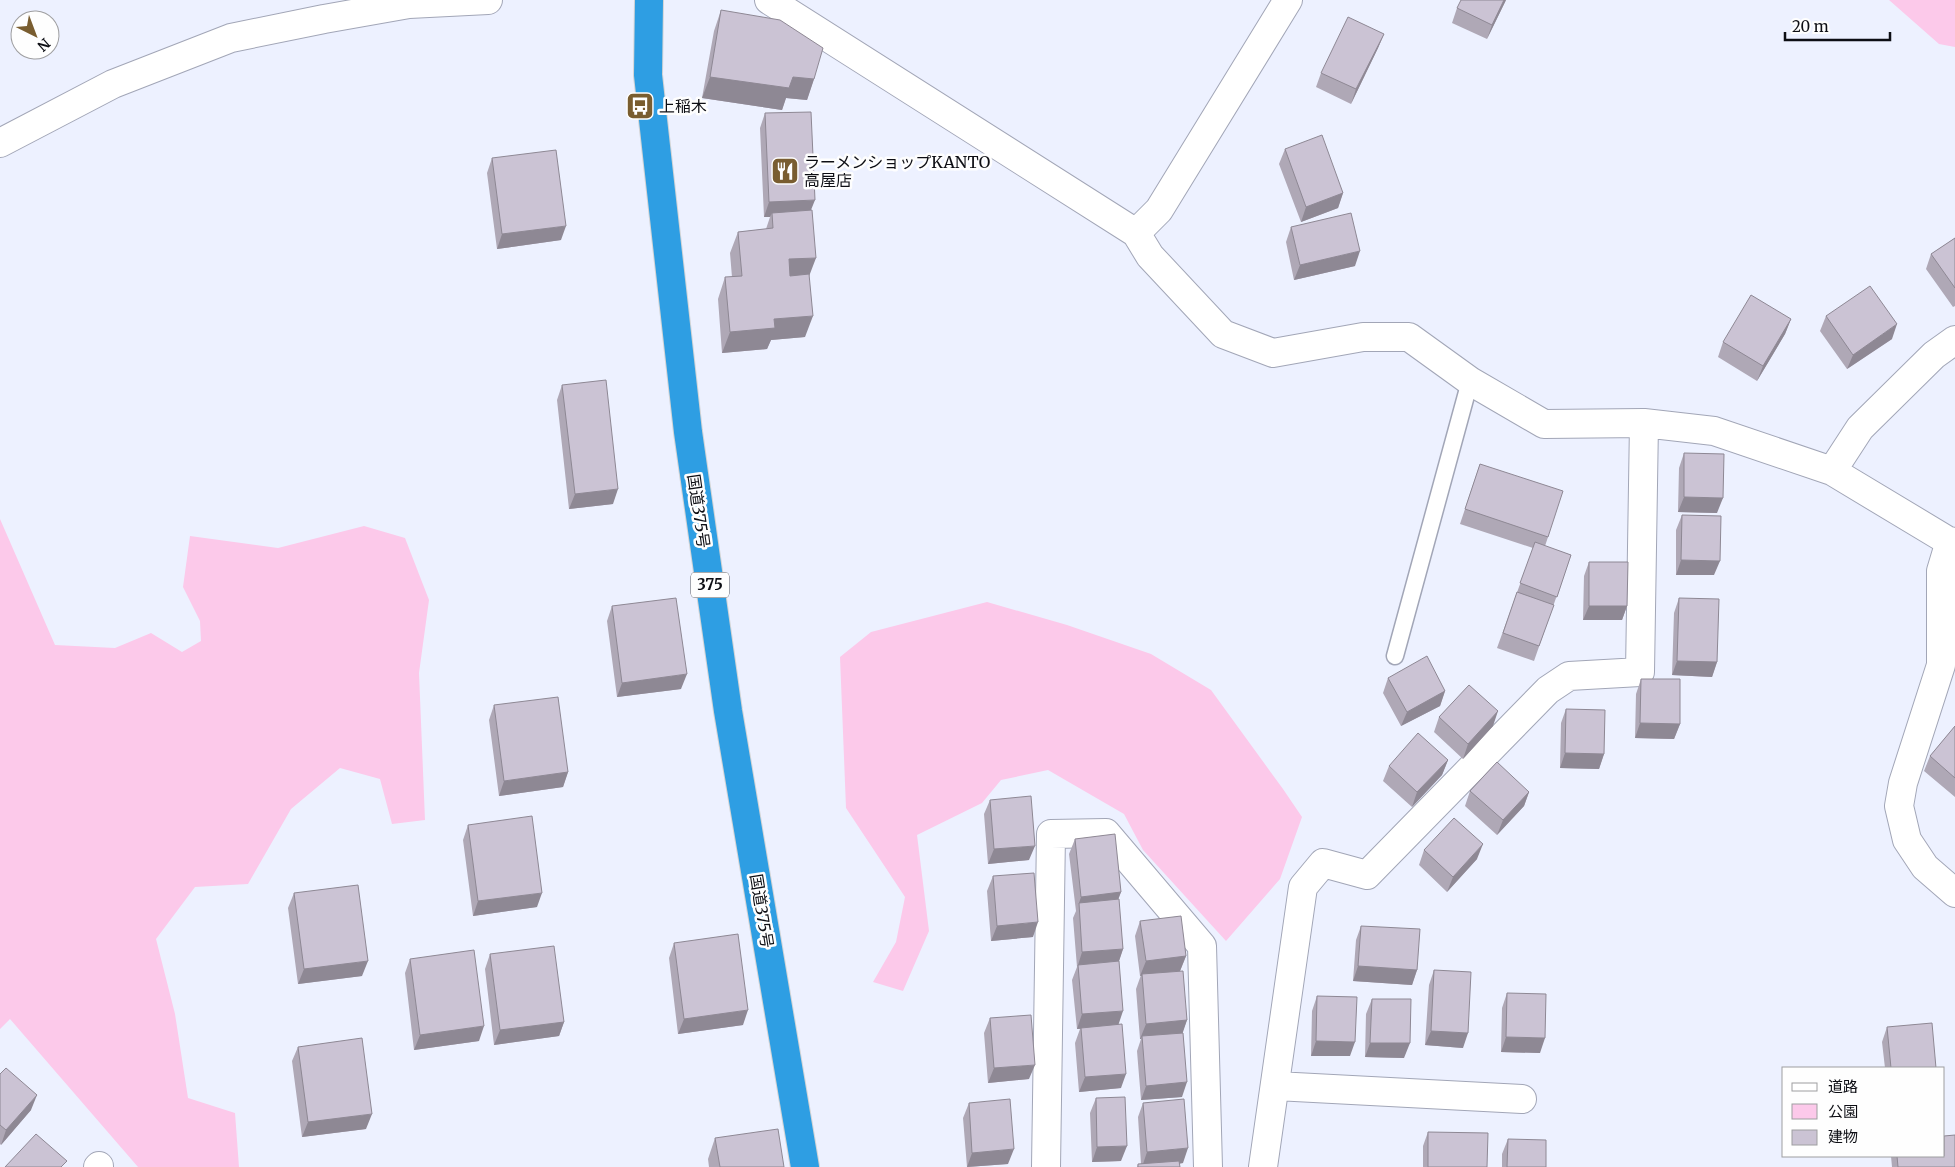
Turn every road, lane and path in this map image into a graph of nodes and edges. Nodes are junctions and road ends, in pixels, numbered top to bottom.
1 (488, 0) edge
2 (649, 0) edge
3 (769, 0) edge
4 (1288, 0) edge
5 (0, 143) edge
6 (1136, 233) junction
7 (1955, 340) edge
8 (1470, 382) junction
9 (1644, 423) junction
10 (1832, 471) junction
11 (1952, 543) edge
12 (1396, 656) dead end
13 (1955, 893) edge
14 (1276, 1086) junction
15 (1522, 1099) dead end
16 (805, 1167) edge
17 (1046, 1167) edge
18 (1208, 1167) edge
19 (1263, 1167) edge

1 - 5 street
2 - 16 highway, 国道375号 / 375
3 - 6 street
4 - 6 street
6 - 8 street
7 - 10 street
8 - 9 street
8 - 12 lane
9 - 10 street
9 - 14 street
10 - 11 street
11 - 13 street
14 - 15 street
14 - 19 street
17 - 18 street

